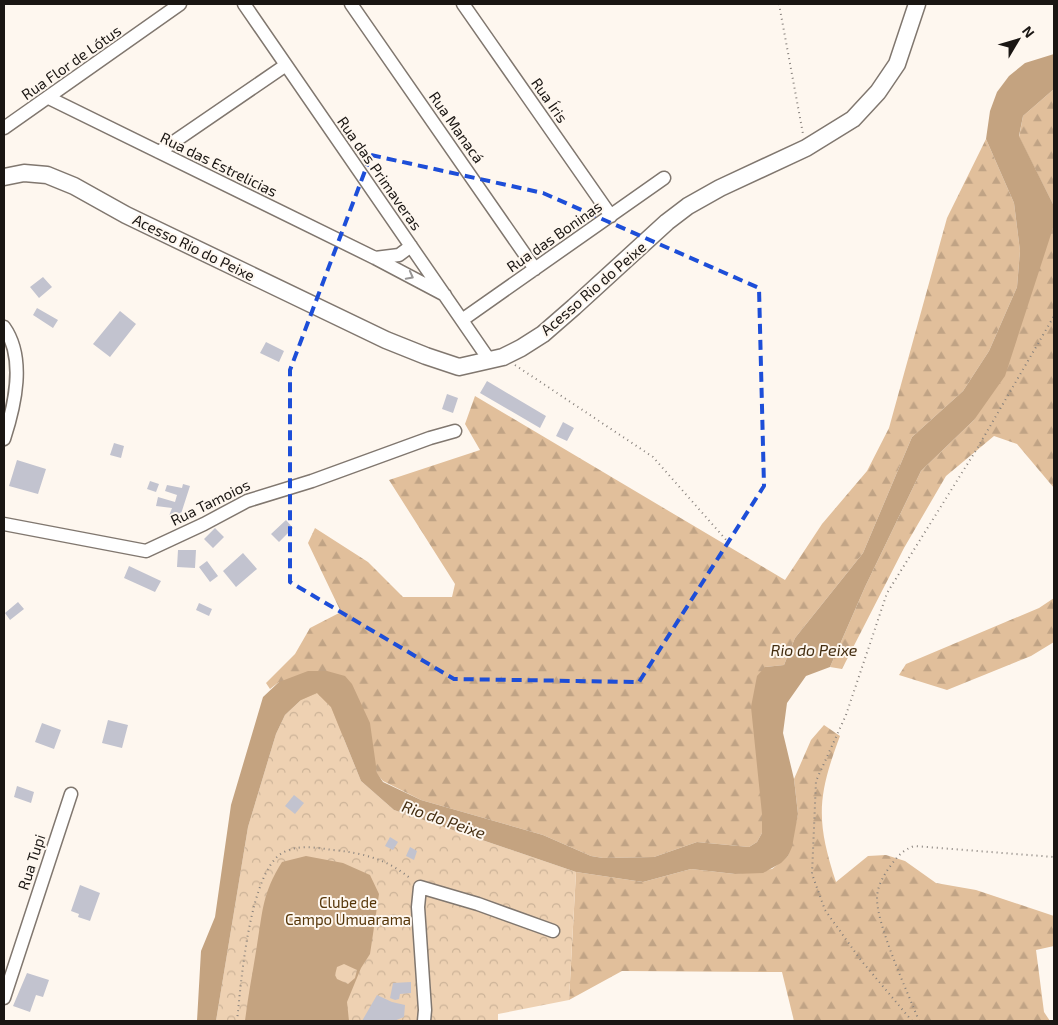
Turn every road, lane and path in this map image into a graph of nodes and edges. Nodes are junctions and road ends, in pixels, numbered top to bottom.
1 (180, 4) edge
2 (244, 4) edge
3 (351, 4) edge
4 (463, 4) edge
5 (779, 4) edge
6 (917, 4) edge
7 (286, 65) junction
8 (49, 98) junction
9 (4, 128) edge
10 (806, 148) junction
11 (159, 152) junction
12 (4, 177) edge
13 (664, 178) dead end
14 (611, 216) junction
15 (411, 246) junction
16 (375, 258) junction
17 (535, 269) junction
18 (445, 295) junction
19 (1054, 316) edge
20 (462, 320) junction
21 (4, 327) edge
22 (497, 359) junction
23 (455, 431) dead end
24 (4, 439) edge
25 (4, 524) edge
26 (728, 542) dead end
27 (71, 794) dead end
28 (1054, 857) edge
29 (420, 887) junction
30 (552, 931) dead end
31 (4, 998) edge
32 (236, 1021) edge
33 (424, 1021) edge
34 (912, 1021) edge
35 (919, 1021) edge

1 - 8 street, Rua Flor de Lótus
2 - 7 street, Rua das Primaveras
3 - 17 street, Rua Manacá
4 - 14 street, Rua Íris
5 - 10 path
6 - 10 street, Acesso Rio do Peixe
7 - 11 street
7 - 15 street, Rua das Primaveras
8 - 9 street, Rua Flor de Lótus
8 - 11 street, Rua das Estrelicias
10 - 22 street, Acesso Rio do Peixe
11 - 16 street, Rua das Estrelicias
12 - 22 street, Acesso Rio do Peixe
13 - 14 street, Rua das Boninas
14 - 17 street, Rua das Boninas
15 - 16 street
15 - 18 street, Rua das Primaveras
16 -> 18 street, Rua das Estrelicias
17 - 20 street, Rua das Boninas
18 - 20 street, Rua das Primaveras
19 - 34 path
20 - 22 street, Rua das Primaveras
21 - 24 street
22 - 26 path
23 - 25 street, Rua Tamoios
27 - 31 street, Rua Tupi
28 - 35 path
29 - 30 street
29 - 32 path
29 - 33 street

